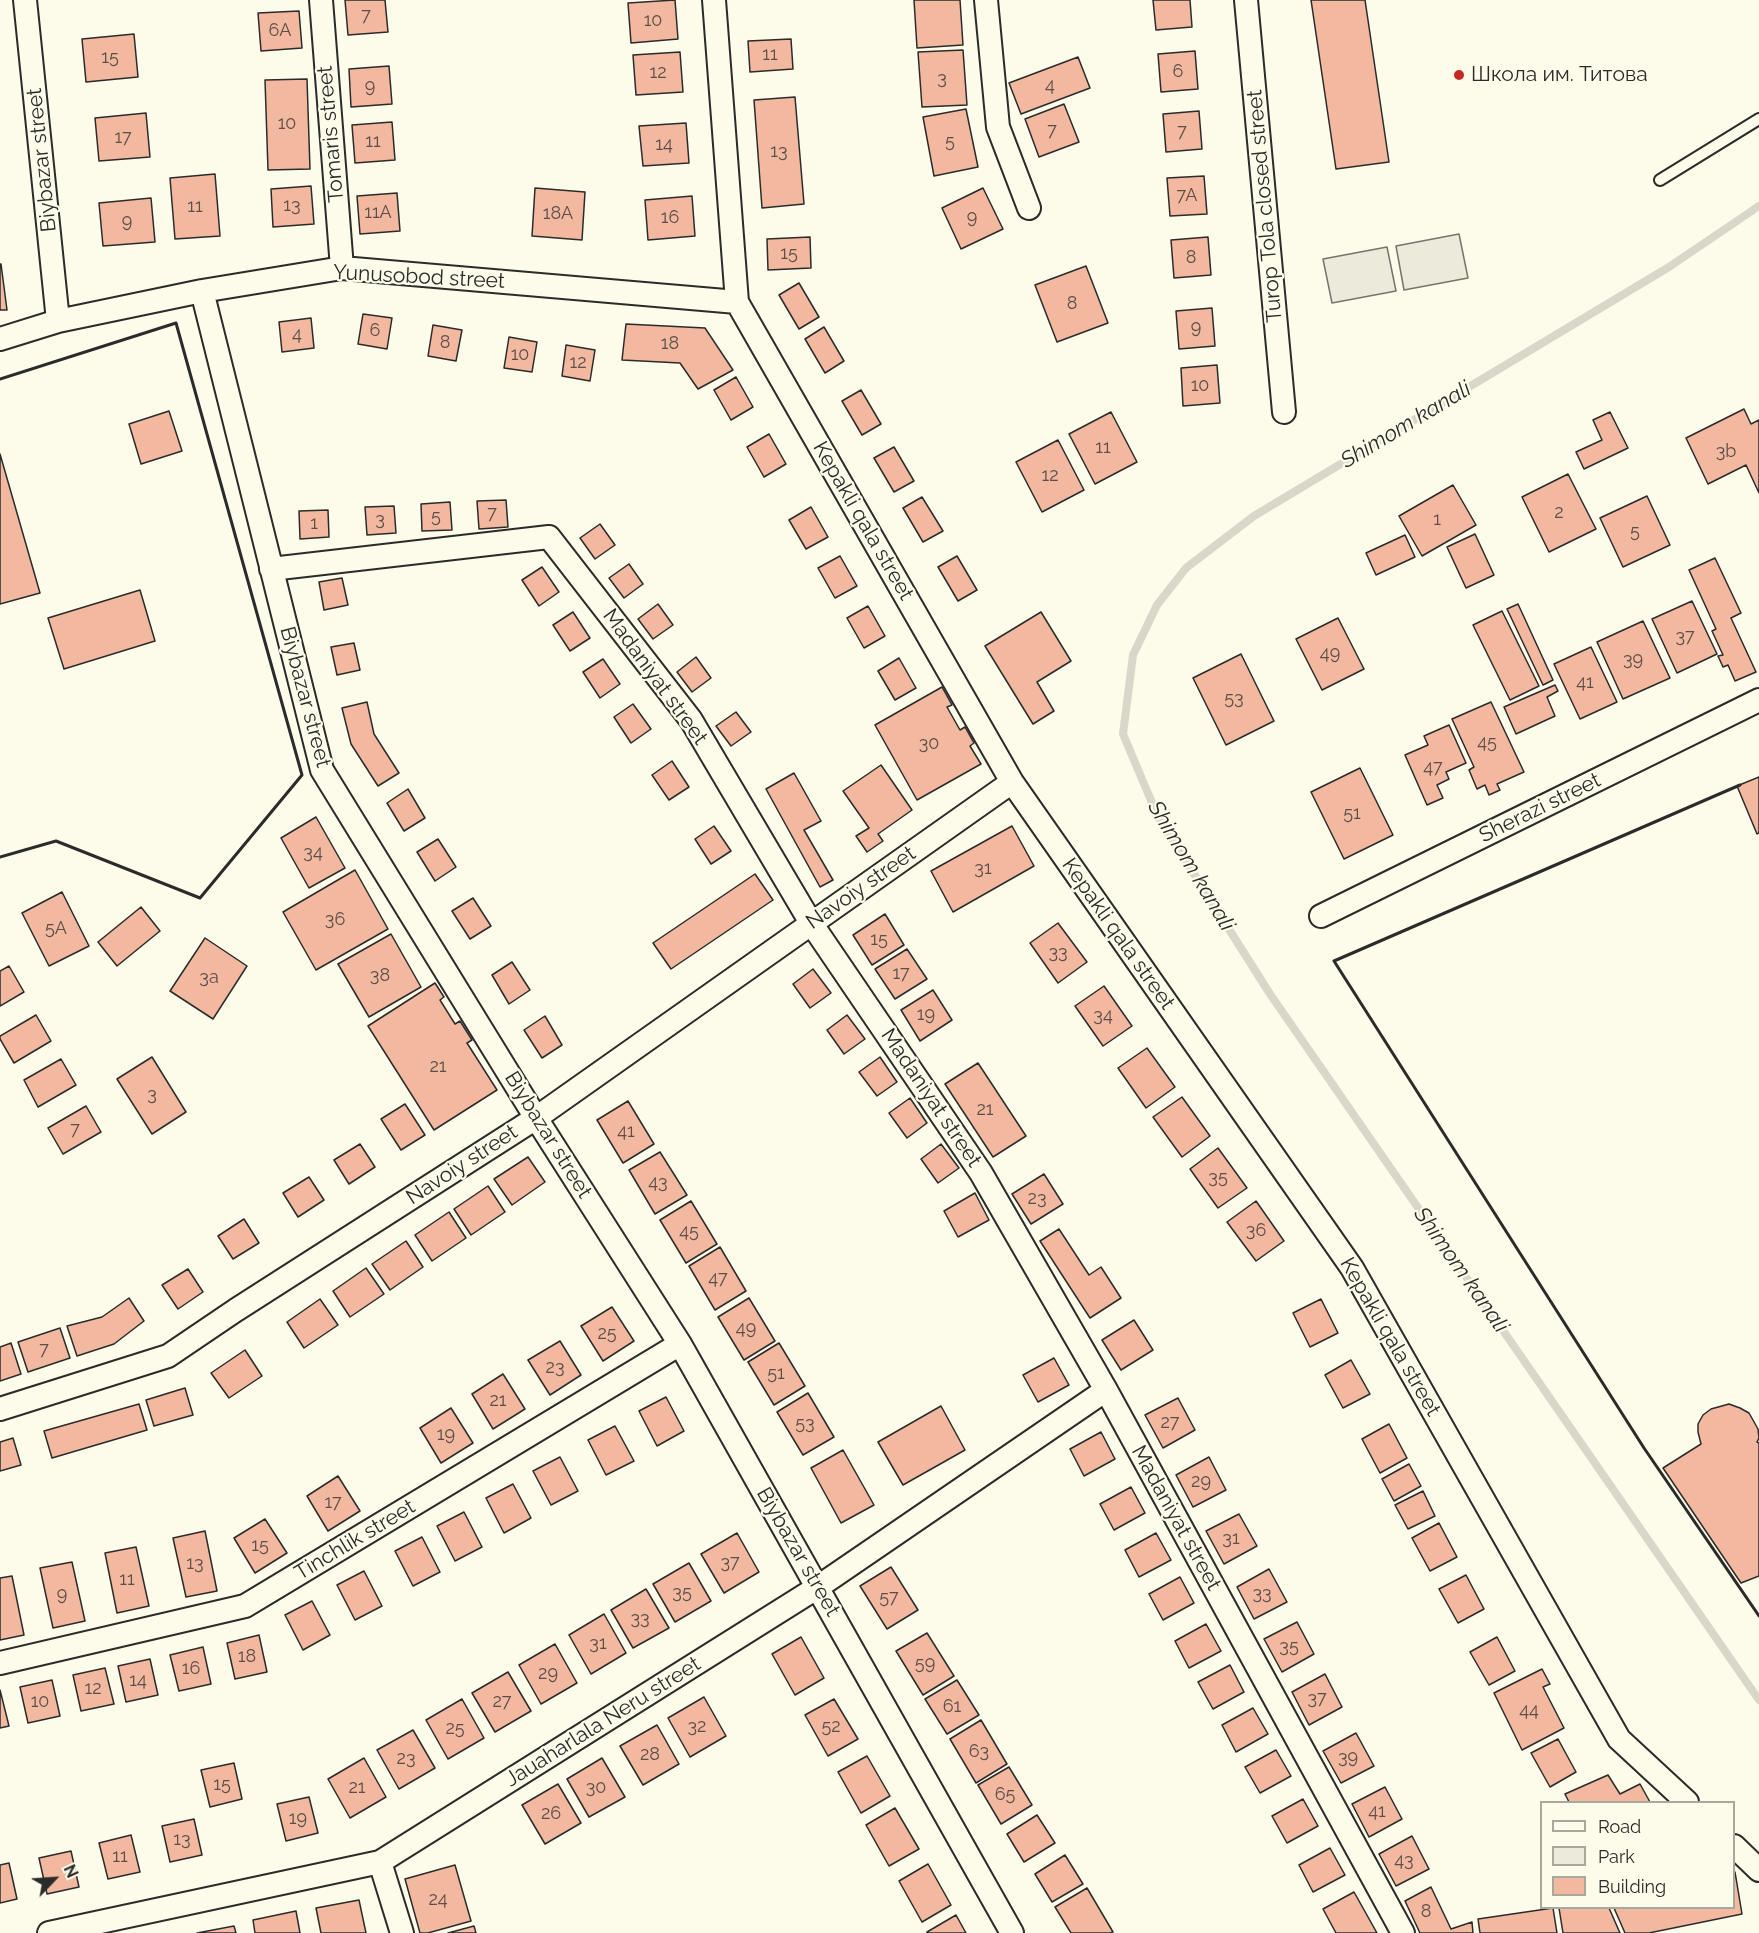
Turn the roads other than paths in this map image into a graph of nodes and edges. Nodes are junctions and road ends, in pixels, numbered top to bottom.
1 (25, 0) edge
2 (321, 0) edge
3 (714, 0) edge
4 (986, 0) edge
5 (1246, 0) edge
6 (1759, 119) edge
7 (1660, 180) dead end
8 (1029, 208) dead end
9 (342, 268) junction
10 (202, 291) junction
11 (737, 302) junction
12 (58, 321) junction
13 (0, 339) edge
14 (1284, 412) dead end
15 (272, 569) junction
16 (1759, 700) edge
17 (1012, 782) junction
18 (1321, 916) dead end
19 (811, 923) junction
20 (536, 1118) junction
21 (680, 1344) junction
22 (1106, 1389) junction
23 (0, 1409) edge
24 (818, 1587) junction
25 (0, 1663) edge
26 (1685, 1801) edge
27 (1735, 1847) edge
28 (380, 1862) junction
29 (1759, 1870) edge
30 (49, 1933) edge
31 (402, 1933) edge
32 (1012, 1933) edge
33 (1402, 1933) edge

1 - 12 street, Biybazar street
2 - 9 street, Tomaris street
3 - 11 street, Kepakli qala street
4 - 8 street
5 - 14 street, Turop Tola closed street
6 - 7 lane
9 - 10 street, Yunusobod street
9 - 11 street, Yunusobod street
10 - 12 street, Yunusobod street
10 - 15 street, Biybazar street
11 - 17 street, Kepakli qala street
12 - 13 street, Yunusobod street
15 - 19 street, Madaniyat street
15 - 20 street, Biybazar street
16 - 18 street, Sherazi street
17 - 19 street, Navoiy street
17 - 26 street, Kepakli qala street
19 - 20 street, Navoiy street
19 - 22 street, Madaniyat street
20 - 21 street, Biybazar street
20 - 23 street, Navoiy street
21 - 24 street, Biybazar street
21 - 25 street, Tinchlik street
22 - 24 street, Jauaharlala Neru street
22 - 33 street, Madaniyat street
24 - 28 street, Jauaharlala Neru street
24 - 32 street, Biybazar street
27 - 29 street
28 - 30 street, Jauaharlala Neru street
28 - 31 street

